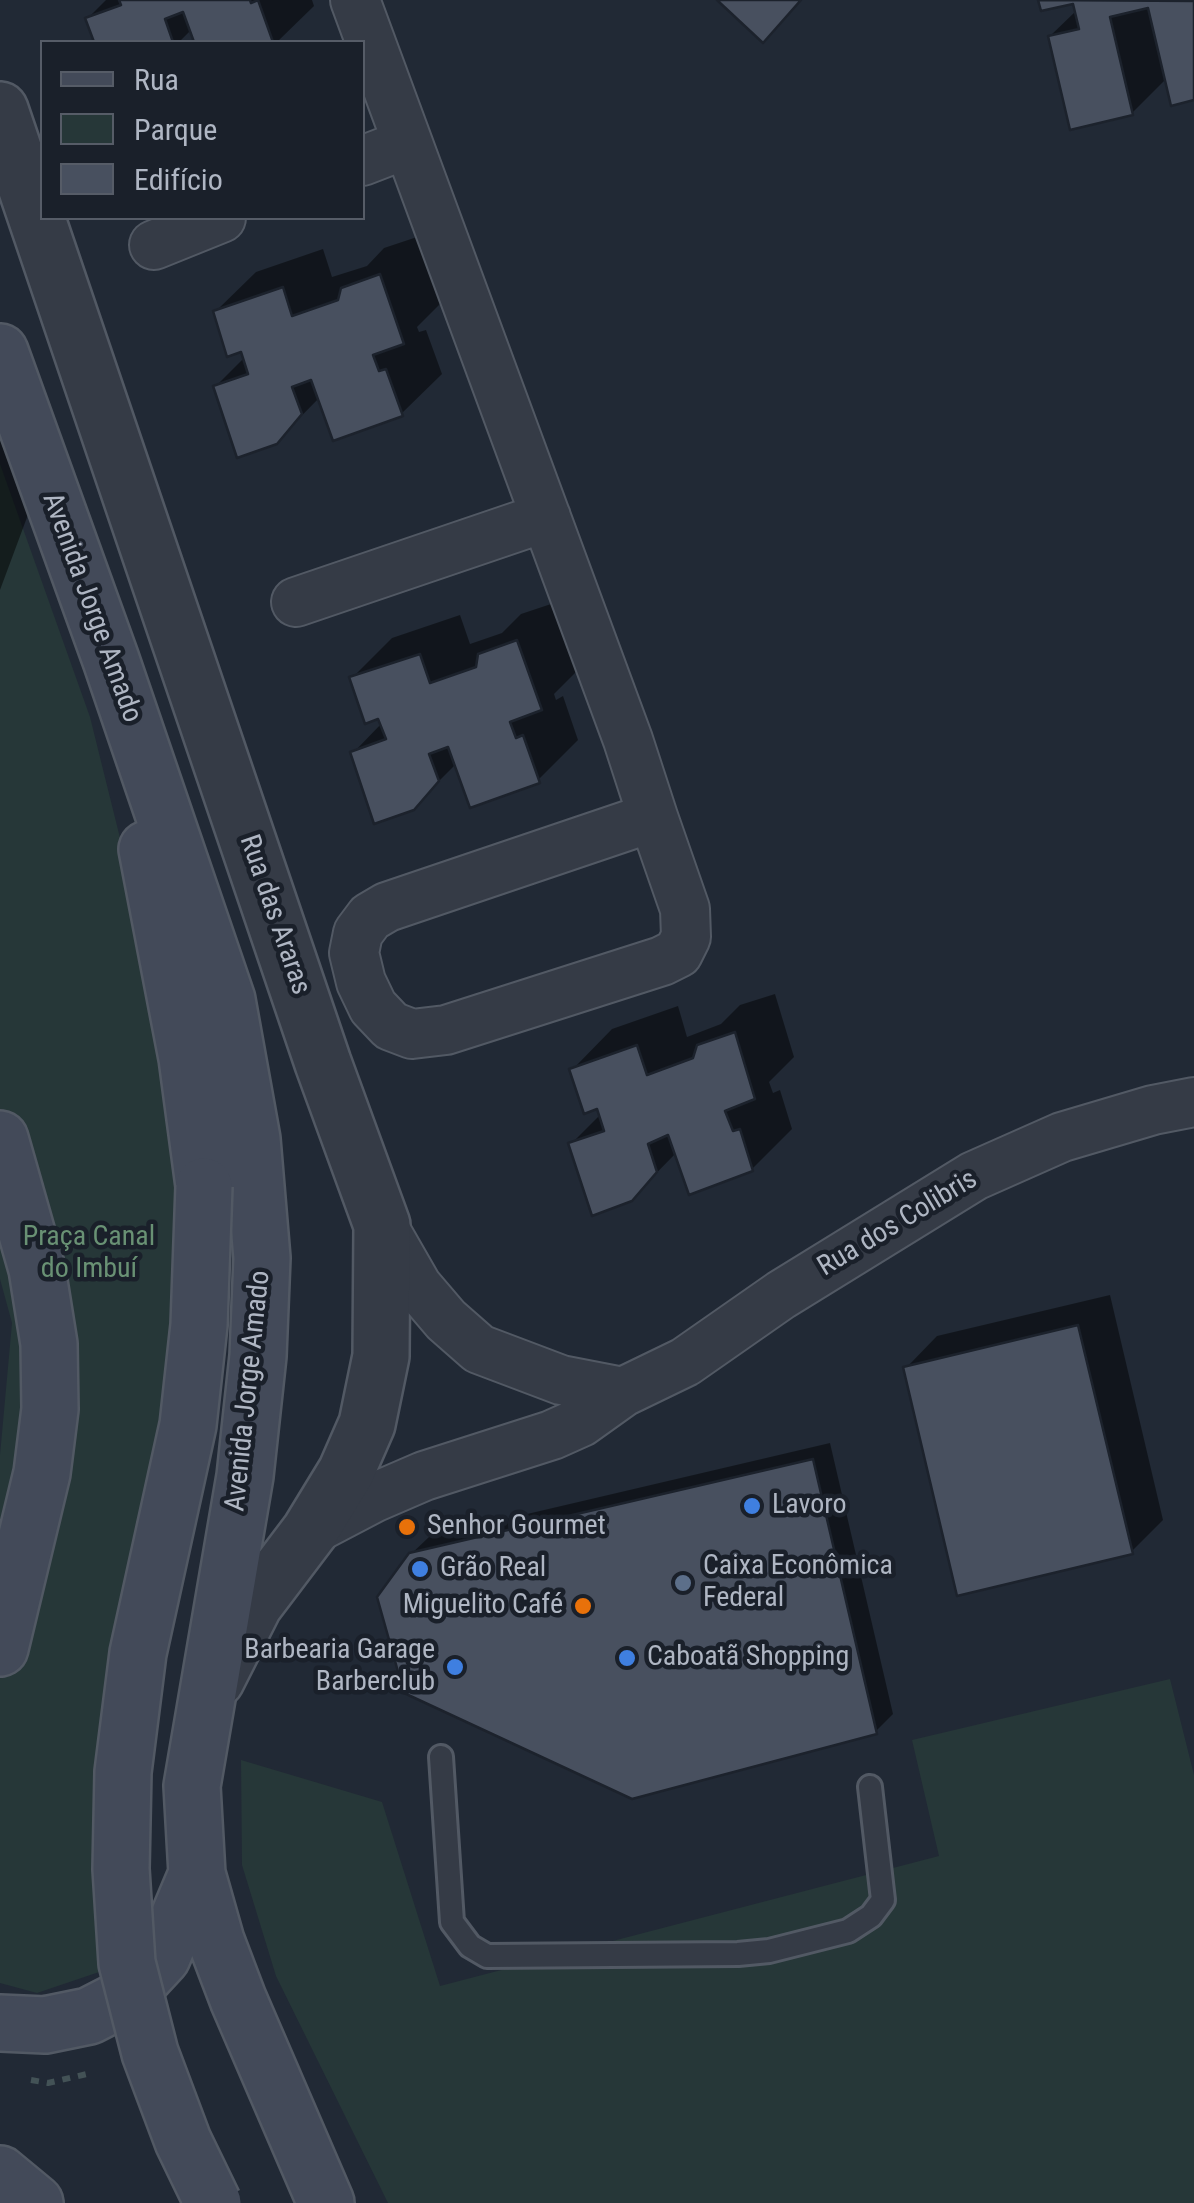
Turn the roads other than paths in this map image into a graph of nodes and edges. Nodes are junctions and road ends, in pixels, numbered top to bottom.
1 (355, 0) edge
2 (0, 110) edge
3 (406, 144) junction
4 (365, 160) edge
5 (216, 220) edge
6 (154, 245) dead end
7 (0, 352) edge
8 (546, 517) junction
9 (296, 602) dead end
10 (111, 660) junction
11 (652, 817) junction
12 (1194, 1102) edge
13 (0, 1139) edge
14 (382, 1226) junction
15 (623, 1392) junction
16 (310, 1532) junction
17 (0, 1648) edge
18 (205, 1701) junction
19 (441, 1757) dead end
20 (870, 1788) dead end
21 (196, 1874) junction
22 (0, 2024) edge
23 (0, 2174) edge
24 (35, 2203) edge
25 (213, 2203) edge
26 (326, 2203) edge

1 - 3 street
2 - 14 street, Rua das Araras
3 - 4 street
3 - 8 street
5 - 6 street
7 - 10 main road, Avenida Jorge Amado
8 - 9 street
8 - 11 street
10 - 18 main road, Avenida Jorge Amado
10 - 25 main road, bridge
11 - 11 street
12 - 15 street, Rua dos Colibris
13 - 17 main road
14 - 15 street
14 - 16 street, Rua das Araras
15 - 16 street, Rua dos Colibris
16 - 18 street, Rua das Araras
18 - 21 main road, Avenida Jorge Amado
19 - 20 lane
21 - 22 main road
21 - 26 main road, Avenida Jorge Amado
23 - 24 main road

